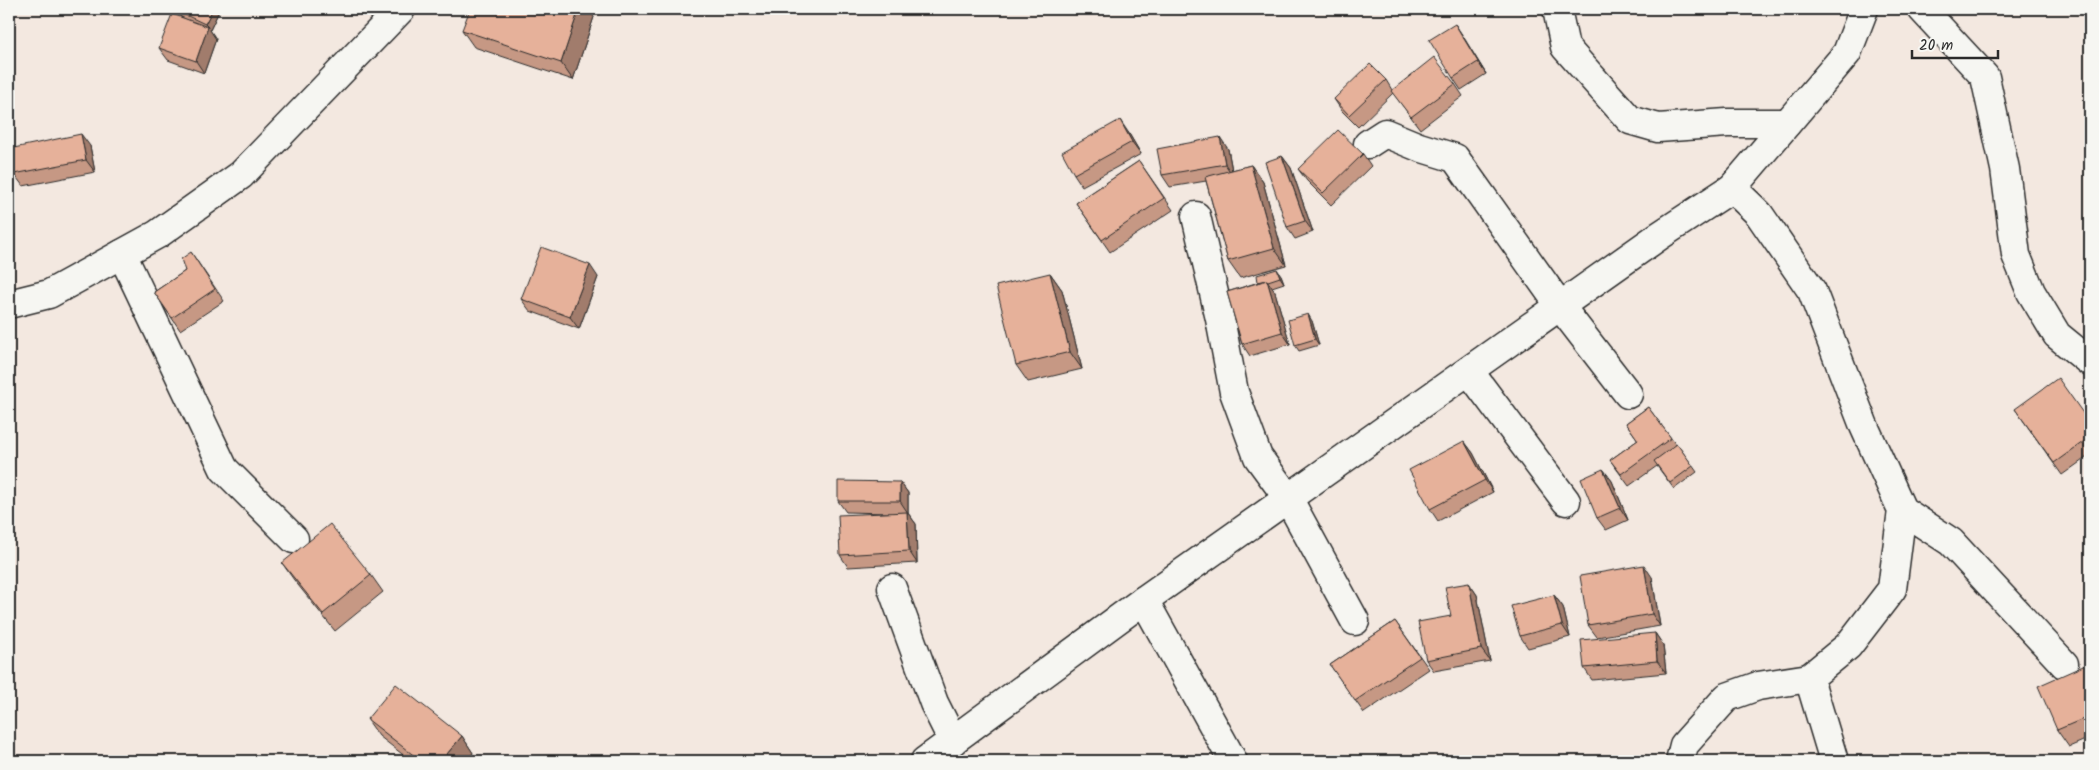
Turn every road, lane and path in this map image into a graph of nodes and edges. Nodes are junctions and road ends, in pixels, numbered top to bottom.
1 (401, 9) edge
2 (1557, 9) edge
3 (1864, 9) edge
4 (1922, 9) edge
5 (1787, 124) junction
6 (1368, 144) dead end
7 (1732, 188) junction
8 (1196, 216) dead end
9 (122, 254) junction
10 (9, 304) edge
11 (1560, 306) junction
12 (2090, 362) edge
13 (1469, 371) junction
14 (1628, 394) dead end
15 (1288, 498) junction
16 (1566, 500) dead end
17 (1902, 510) junction
18 (294, 539) dead end
19 (892, 588) dead end
20 (1144, 600) junction
21 (1355, 622) dead end
22 (2064, 664) dead end
23 (1809, 678) junction
24 (938, 754) edge
25 (1234, 761) edge
26 (1680, 761) edge
27 (1834, 761) edge

1 - 9 street
2 - 5 street
3 - 5 street
4 - 12 street
5 - 7 street
6 - 11 street
7 - 11 street
7 - 17 street
8 - 15 street
9 - 10 street
9 - 18 street
11 - 13 street
11 - 14 street
13 - 15 street
13 - 16 street
15 - 20 street
15 - 21 street
17 - 22 street
17 - 23 street
19 - 24 street
20 - 24 street
20 - 25 street
23 - 26 street
23 - 27 street

